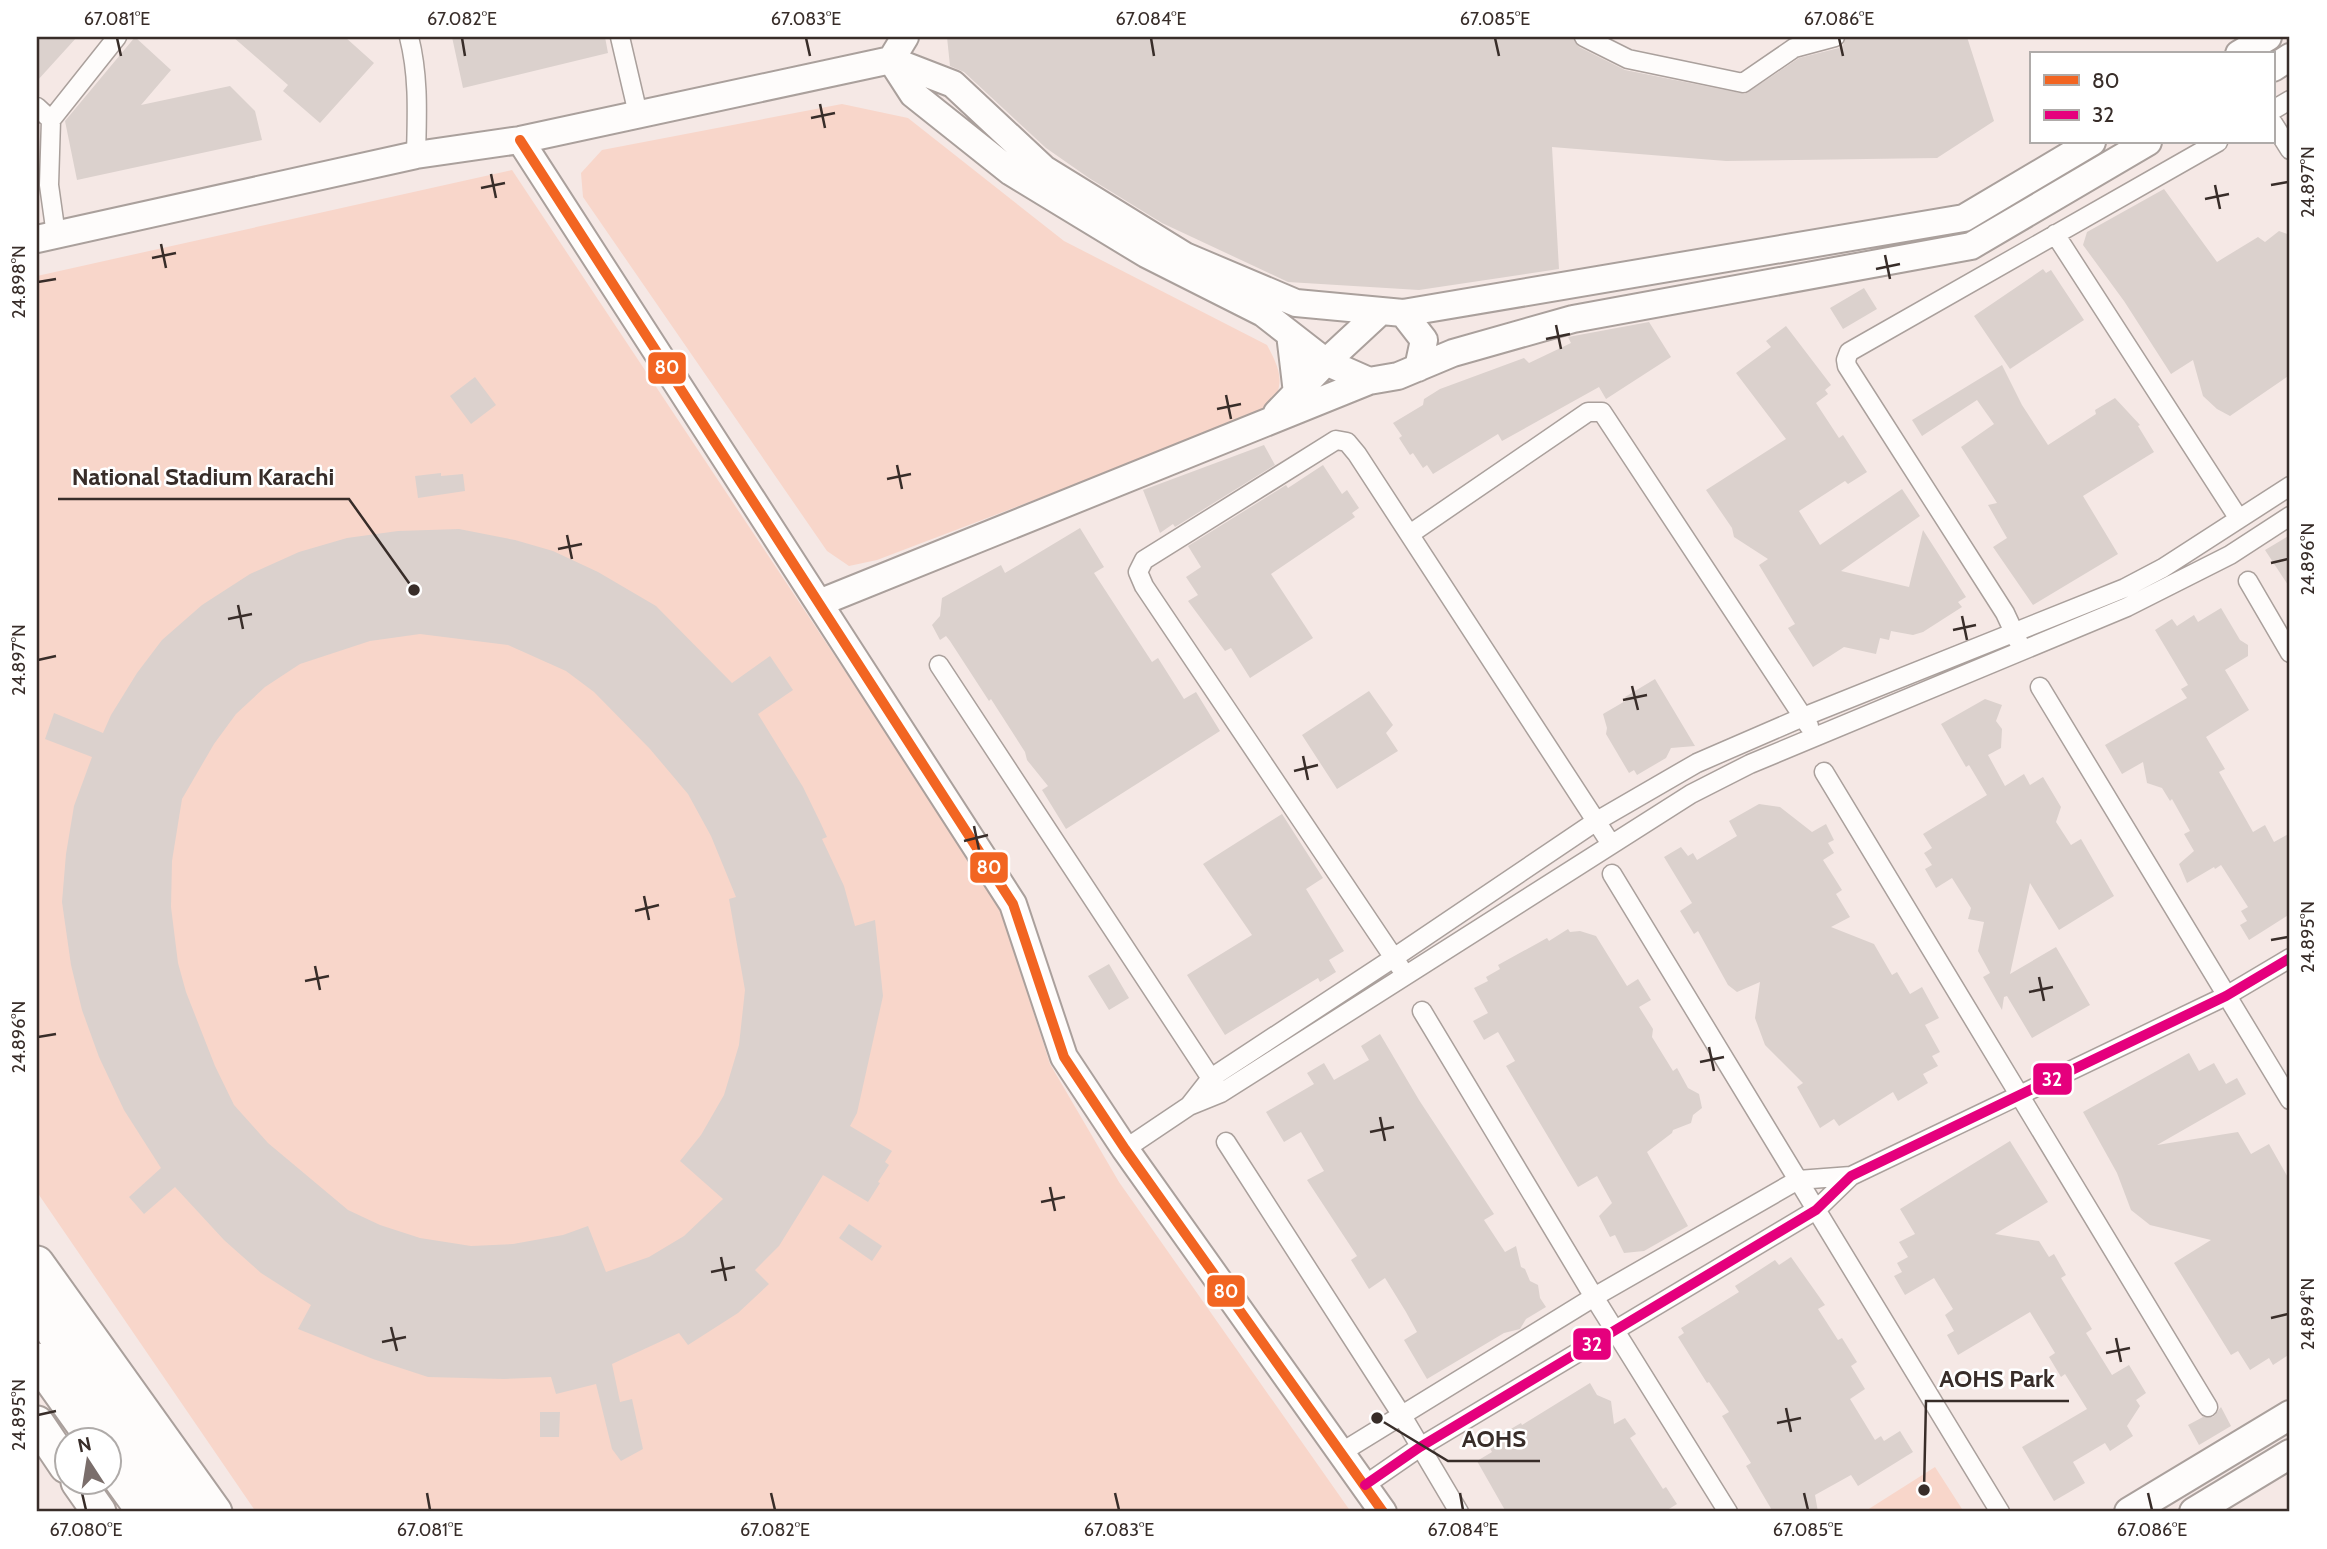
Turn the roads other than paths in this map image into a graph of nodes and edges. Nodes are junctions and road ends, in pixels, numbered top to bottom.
1 (117, 37) edge
2 (410, 37) edge
3 (620, 37) edge
4 (905, 37) edge
5 (1584, 37) edge
6 (1835, 37) edge
7 (2268, 37) edge
8 (1794, 42) edge
9 (2242, 52) edge
10 (2290, 57) edge
11 (891, 60) junction
12 (2274, 67) edge
13 (2290, 100) edge
14 (37, 107) edge
15 (2274, 109) edge
16 (638, 114) junction
17 (51, 120) junction
18 (2274, 124) edge
19 (520, 140) junction
20 (2089, 144) edge
21 (2145, 144) edge
22 (2214, 144) edge
23 (2290, 150) edge
24 (416, 155) junction
25 (2055, 234) junction
26 (46, 237) edge
27 (1392, 312) junction
28 (1290, 334) junction
29 (1326, 362) junction
30 (1419, 368) junction
31 (1369, 381) junction
32 (1297, 393) junction
33 (1270, 421) junction
34 (2290, 486) edge
35 (2290, 516) edge
36 (2239, 519) junction
37 (1410, 534) junction
38 (2248, 581) dead end
39 (819, 603) junction
40 (2019, 641) junction
41 (2290, 653) edge
42 (939, 665) dead end
43 (2040, 687) dead end
44 (1803, 717) junction
45 (1816, 738) junction
46 (1824, 772) dead end
47 (1595, 822) junction
48 (1611, 844) junction
49 (1612, 874) dead end
50 (1395, 957) junction
51 (2290, 958) edge
52 (1405, 976) junction
53 (2226, 996) junction
54 (1422, 1011) dead end
55 (1211, 1078) junction
56 (1221, 1093) junction
57 (2021, 1095) junction
58 (2290, 1100) edge
59 (1189, 1106) junction
60 (1226, 1142) dead end
61 (1125, 1149) junction
62 (1851, 1176) junction
63 (1798, 1180) junction
64 (1816, 1210) junction
65 (37, 1263) edge
66 (1594, 1297) junction
67 (37, 1307) edge
68 (1615, 1330) junction
69 (37, 1360) edge
70 (2208, 1407) dead end
71 (1401, 1414) junction
72 (2290, 1415) edge
73 (37, 1423) edge
74 (84, 1426) edge
75 (52, 1445) edge
76 (1420, 1447) junction
77 (1342, 1452) junction
78 (2287, 1463) edge
79 (122, 1481) edge
80 (1365, 1485) junction
81 (88, 1496) edge
82 (99, 1512) edge
83 (144, 1512) edge
84 (177, 1512) edge
85 (215, 1512) edge
86 (1383, 1512) edge
87 (1459, 1512) edge
88 (1728, 1512) edge
89 (2000, 1512) edge
90 (2129, 1512) edge
91 (2194, 1512) edge

1 - 17 street
2 - 24 street
3 - 16 street
4 - 11 street
5 - 8 street
6 - 8 street
7 - 9 street
10 - 12 street
11 - 16 street
11 - 27 street
11 - 28 street
13 - 15 street
14 - 17 street
16 - 19 street
17 - 26 street
18 - 23 street
19 - 24 street
19 - 39 street
20 - 27 street
21 - 30 street
22 - 25 street
24 - 26 street
25 - 36 street
25 - 40 street
27 - 29 street
27 - 30 street
28 - 29 street
28 - 32 street
29 - 31 street
29 - 32 street
30 - 31 street
31 - 33 street
32 - 33 street
33 - 39 street
34 - 36 street
35 - 40 street
36 - 40 street
37 - 44 street
37 - 47 street
37 - 50 street
38 - 41 street
39 - 61 street
40 - 44 street
40 - 45 street
42 - 55 street
43 - 53 street
44 - 45 street
44 - 47 street
45 - 48 street
46 - 57 street
47 - 48 street
47 - 50 street
48 - 52 street
49 - 63 street
50 - 52 street
50 - 55 street
51 - 53 street
52 - 56 street
53 - 57 street
53 - 58 street
54 - 66 street
55 - 56 street
55 - 59 street
56 - 59 street
57 - 62 street
57 - 70 street
59 - 61 street
60 - 71 street
61 - 77 street
62 - 63 street
62 - 64 street
63 - 64 street
63 - 66 street
64 - 68 street
64 - 89 street
65 - 85 highway
66 - 68 street
66 - 71 street
67 - 84 highway
68 - 76 street
68 - 88 street
69 - 74 highway
71 - 76 street
71 - 77 street
72 - 90 main road
73 - 75 highway
76 - 80 street
76 - 87 street
77 - 80 street
78 - 91 main road
79 - 83 highway
80 - 86 street
81 - 82 highway

